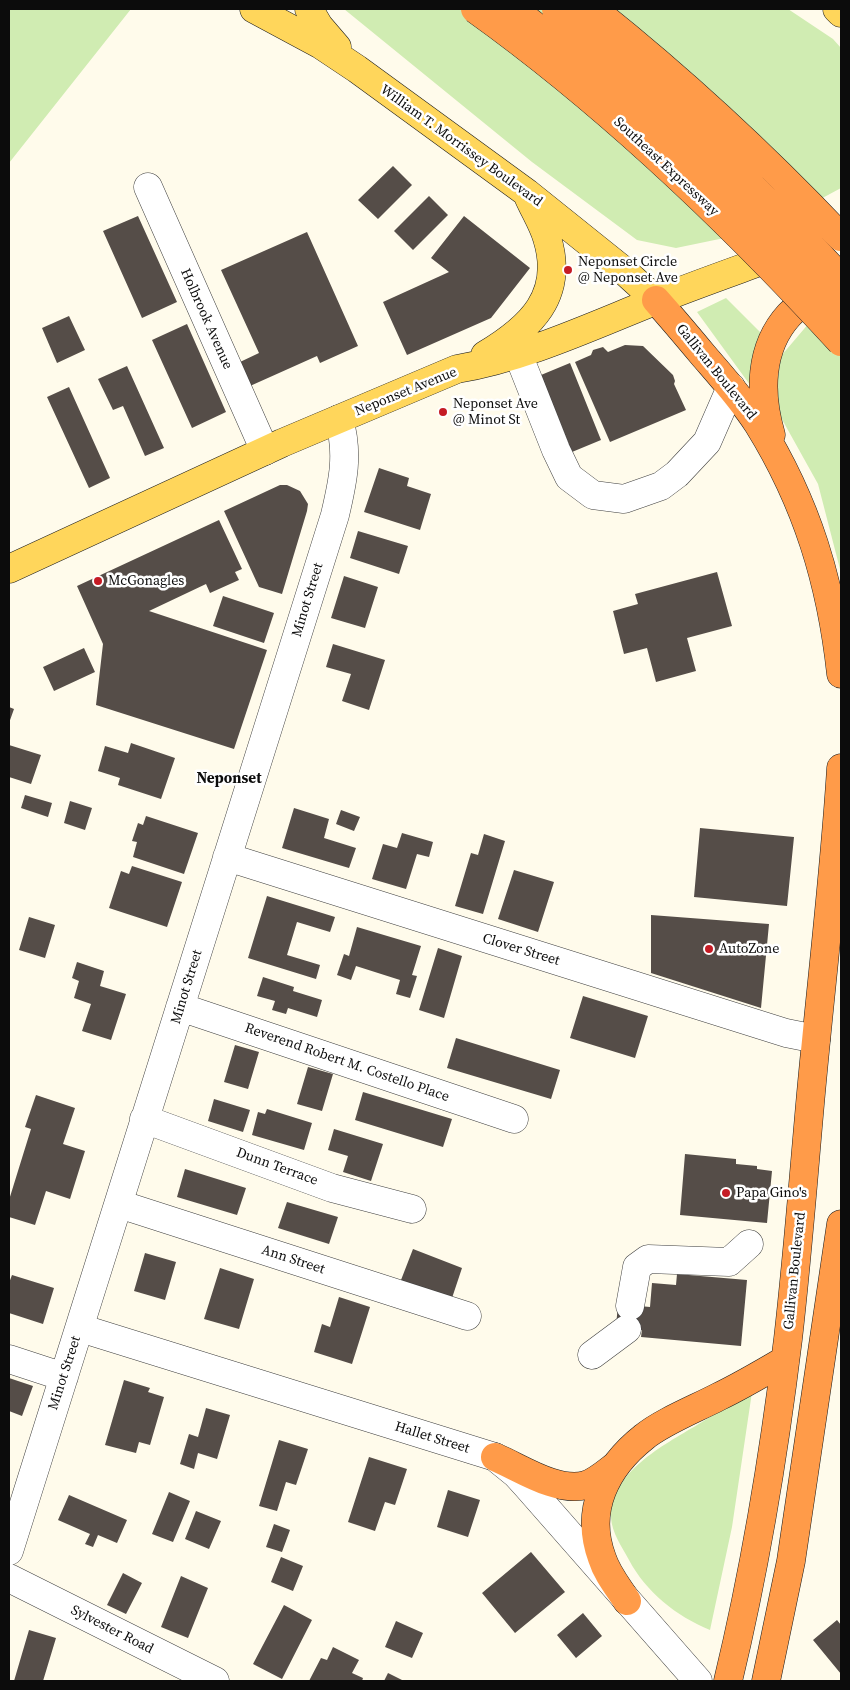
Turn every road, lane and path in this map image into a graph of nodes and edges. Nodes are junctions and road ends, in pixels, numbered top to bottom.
1 (254, 9) edge
2 (308, 9) edge
3 (475, 9) edge
4 (513, 9) edge
5 (556, 9) edge
6 (593, 9) edge
7 (837, 9) edge
8 (841, 12) edge
9 (356, 68) junction
10 (148, 187) dead end
11 (527, 193) junction
12 (841, 214) edge
13 (841, 232) edge
14 (841, 237) edge
15 (772, 258) junction
16 (841, 278) edge
17 (656, 300) junction
18 (841, 311) edge
19 (841, 342) edge
20 (518, 354) junction
21 (457, 369) junction
22 (731, 387) junction
23 (338, 419) junction
24 (264, 451) junction
25 (780, 463) junction
26 (9, 569) edge
27 (841, 674) edge
28 (841, 768) edge
29 (227, 857) junction
30 (180, 1007) junction
31 (816, 1040) junction
32 (144, 1119) junction
33 (514, 1119) dead end
34 (119, 1204) junction
35 (412, 1209) dead end
36 (841, 1224) edge
37 (749, 1244) dead end
38 (467, 1316) dead end
39 (80, 1328) junction
40 (592, 1355) dead end
41 (9, 1359) edge
42 (785, 1360) junction
43 (64, 1377) junction
44 (485, 1454) junction
45 (616, 1465) junction
46 (9, 1551) edge
47 (9, 1578) edge
48 (627, 1601) junction
49 (215, 1681) edge
50 (698, 1681) edge
51 (728, 1681) edge
52 (766, 1681) edge

1 - 9 main road, William T. Morrissey Boulevard
2 - 9 main road
3 - 19 highway, Southeast Expressway, bridge
4 - 18 highway, bridge
5 - 16 highway, bridge
6 - 14 highway, bridge
7 - 8 main road
9 - 11 main road, William T. Morrissey Boulevard
10 - 24 street, Holbrook Avenue
11 - 17 main road, William T. Morrissey Boulevard
11 - 21 main road
12 - 15 main road
13 - 15 main road, Neponset Avenue
15 - 17 main road, Neponset Avenue
17 - 20 main road, Neponset Avenue
17 - 22 highway, Gallivan Boulevard
18 - 25 highway
20 - 21 main road, Neponset Avenue
20 - 22 street
21 - 23 main road, Neponset Avenue
22 - 25 highway, Gallivan Boulevard
23 - 24 main road, Neponset Avenue
23 - 29 street, Minot Street
24 - 26 main road, Neponset Avenue
25 - 27 highway, Gallivan Boulevard
28 - 31 highway, Gallivan Boulevard
29 - 30 street, Minot Street
29 - 31 street, Clover Street
30 - 32 street, Minot Street
30 - 33 street, Reverend Robert M. Costello Place
31 - 42 highway, Gallivan Boulevard
32 - 34 street, Minot Street
32 - 35 street, Dunn Terrace
34 - 38 street, Ann Street
34 - 39 street, Minot Street
36 - 52 highway
37 - 40 street
39 - 43 street, Minot Street
39 - 44 street, Hallet Street
41 - 43 street
42 - 45 highway
42 - 51 highway, Gallivan Boulevard
43 - 46 street, Minot Street
44 - 45 highway
44 - 48 street, Hallet Street
45 - 48 highway
47 - 49 street, Sylvester Road
48 - 50 street, Hallet Street

